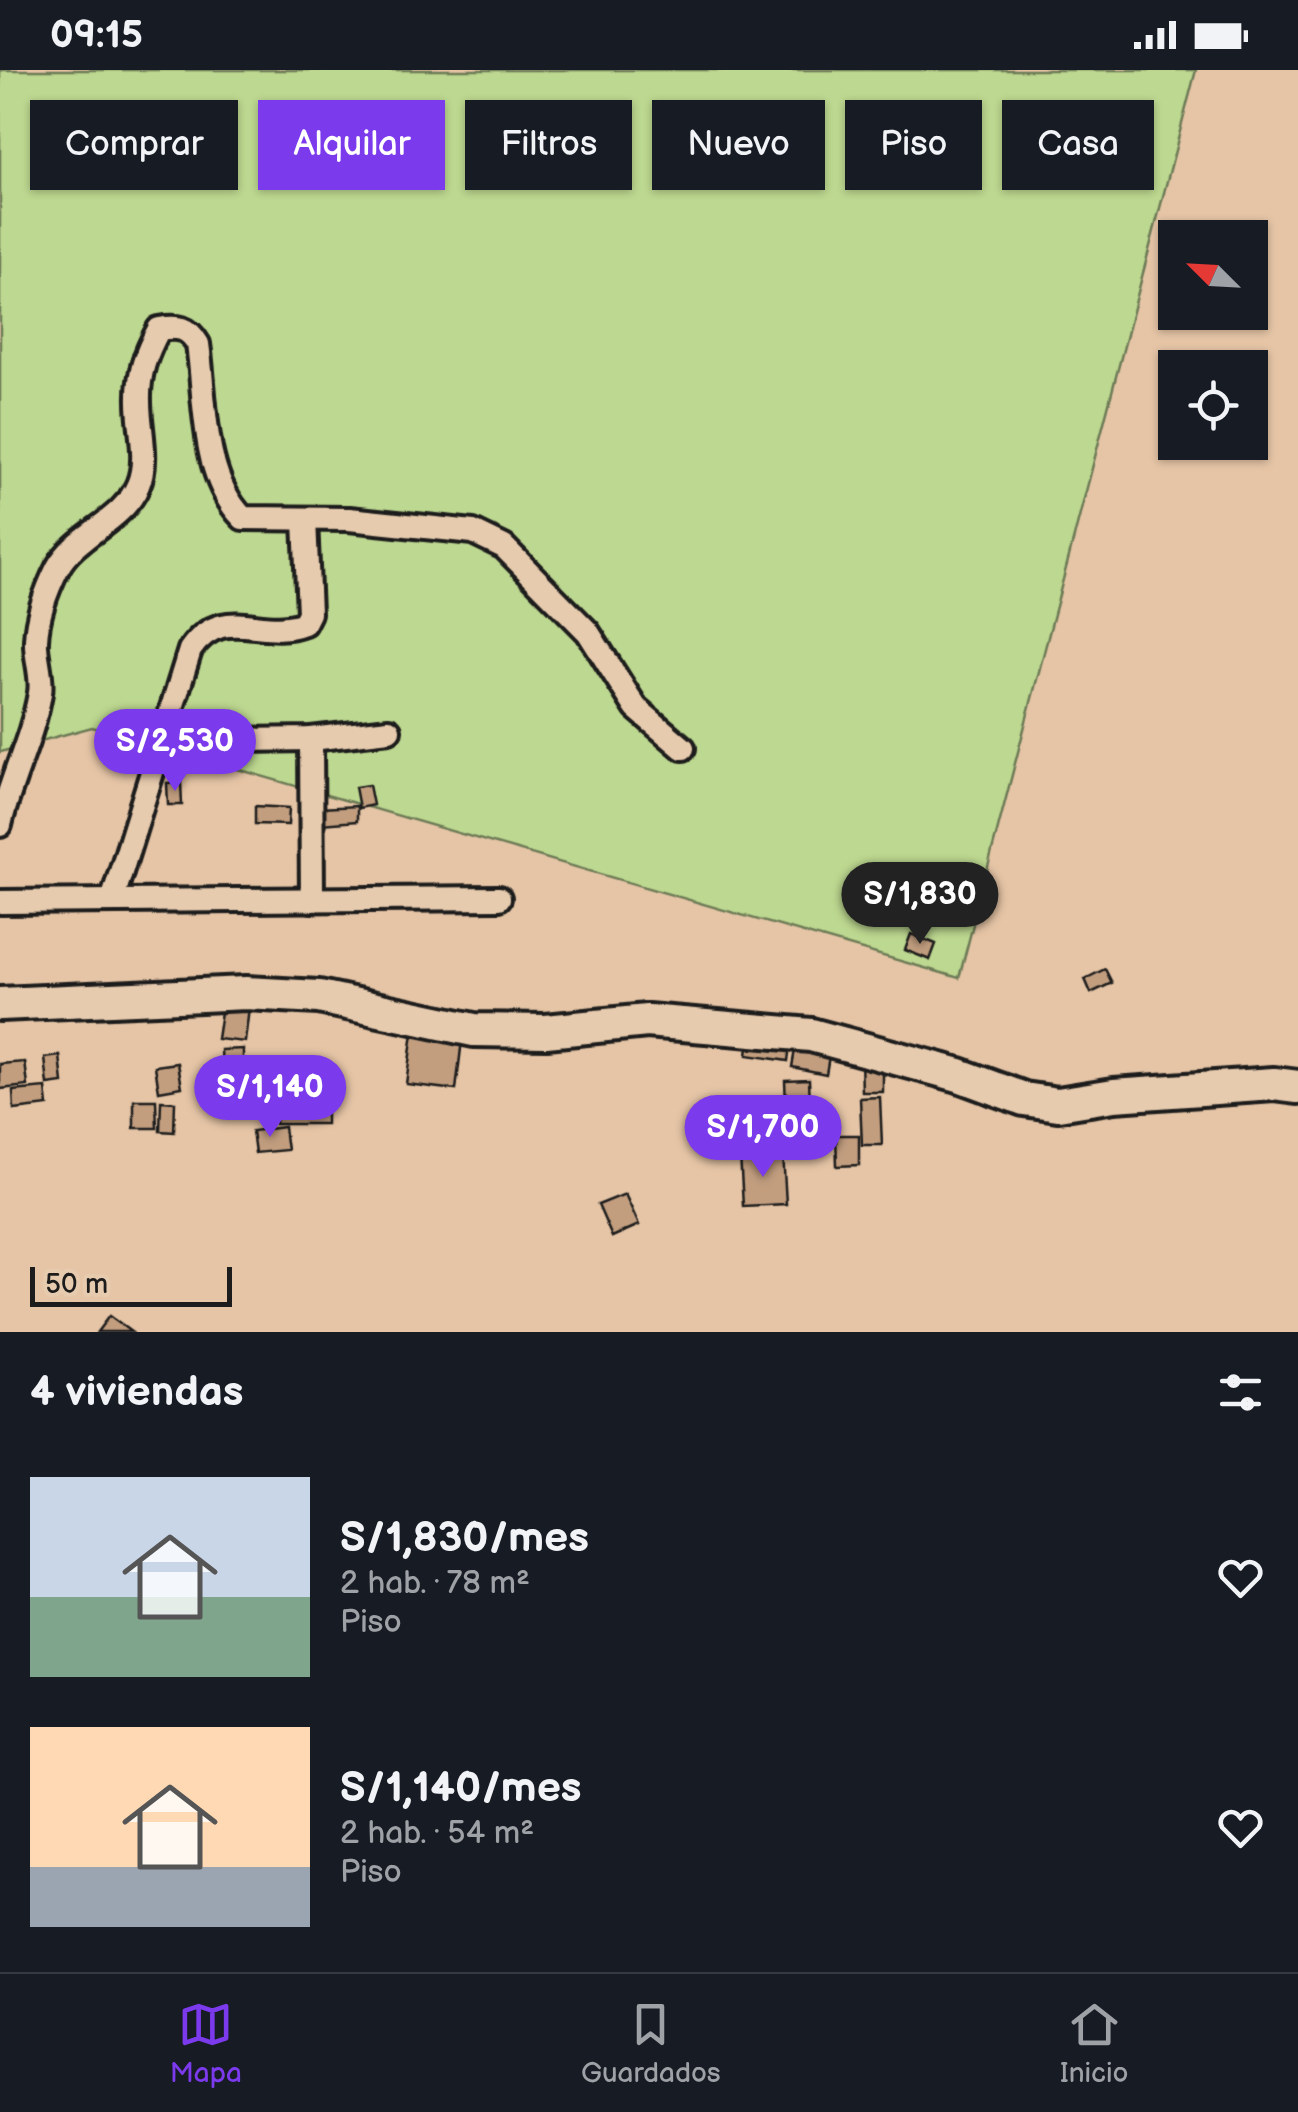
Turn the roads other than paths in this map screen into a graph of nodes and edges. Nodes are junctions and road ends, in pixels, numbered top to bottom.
1 (304, 520) junction
2 (389, 730) dead end
3 (310, 739) junction
4 (160, 741) junction
5 (682, 748) dead end
6 (0, 825) edge
7 (499, 898) dead end
8 (312, 900) junction
9 (112, 901) junction
10 (0, 902) edge
11 (0, 1004) edge
12 (1298, 1087) edge

1 - 4 street
1 - 5 street
1 - 6 street
2 - 3 street
3 - 4 street
3 - 8 street
4 - 9 street
7 - 8 street
8 - 9 street
9 - 10 street
11 - 12 main road

